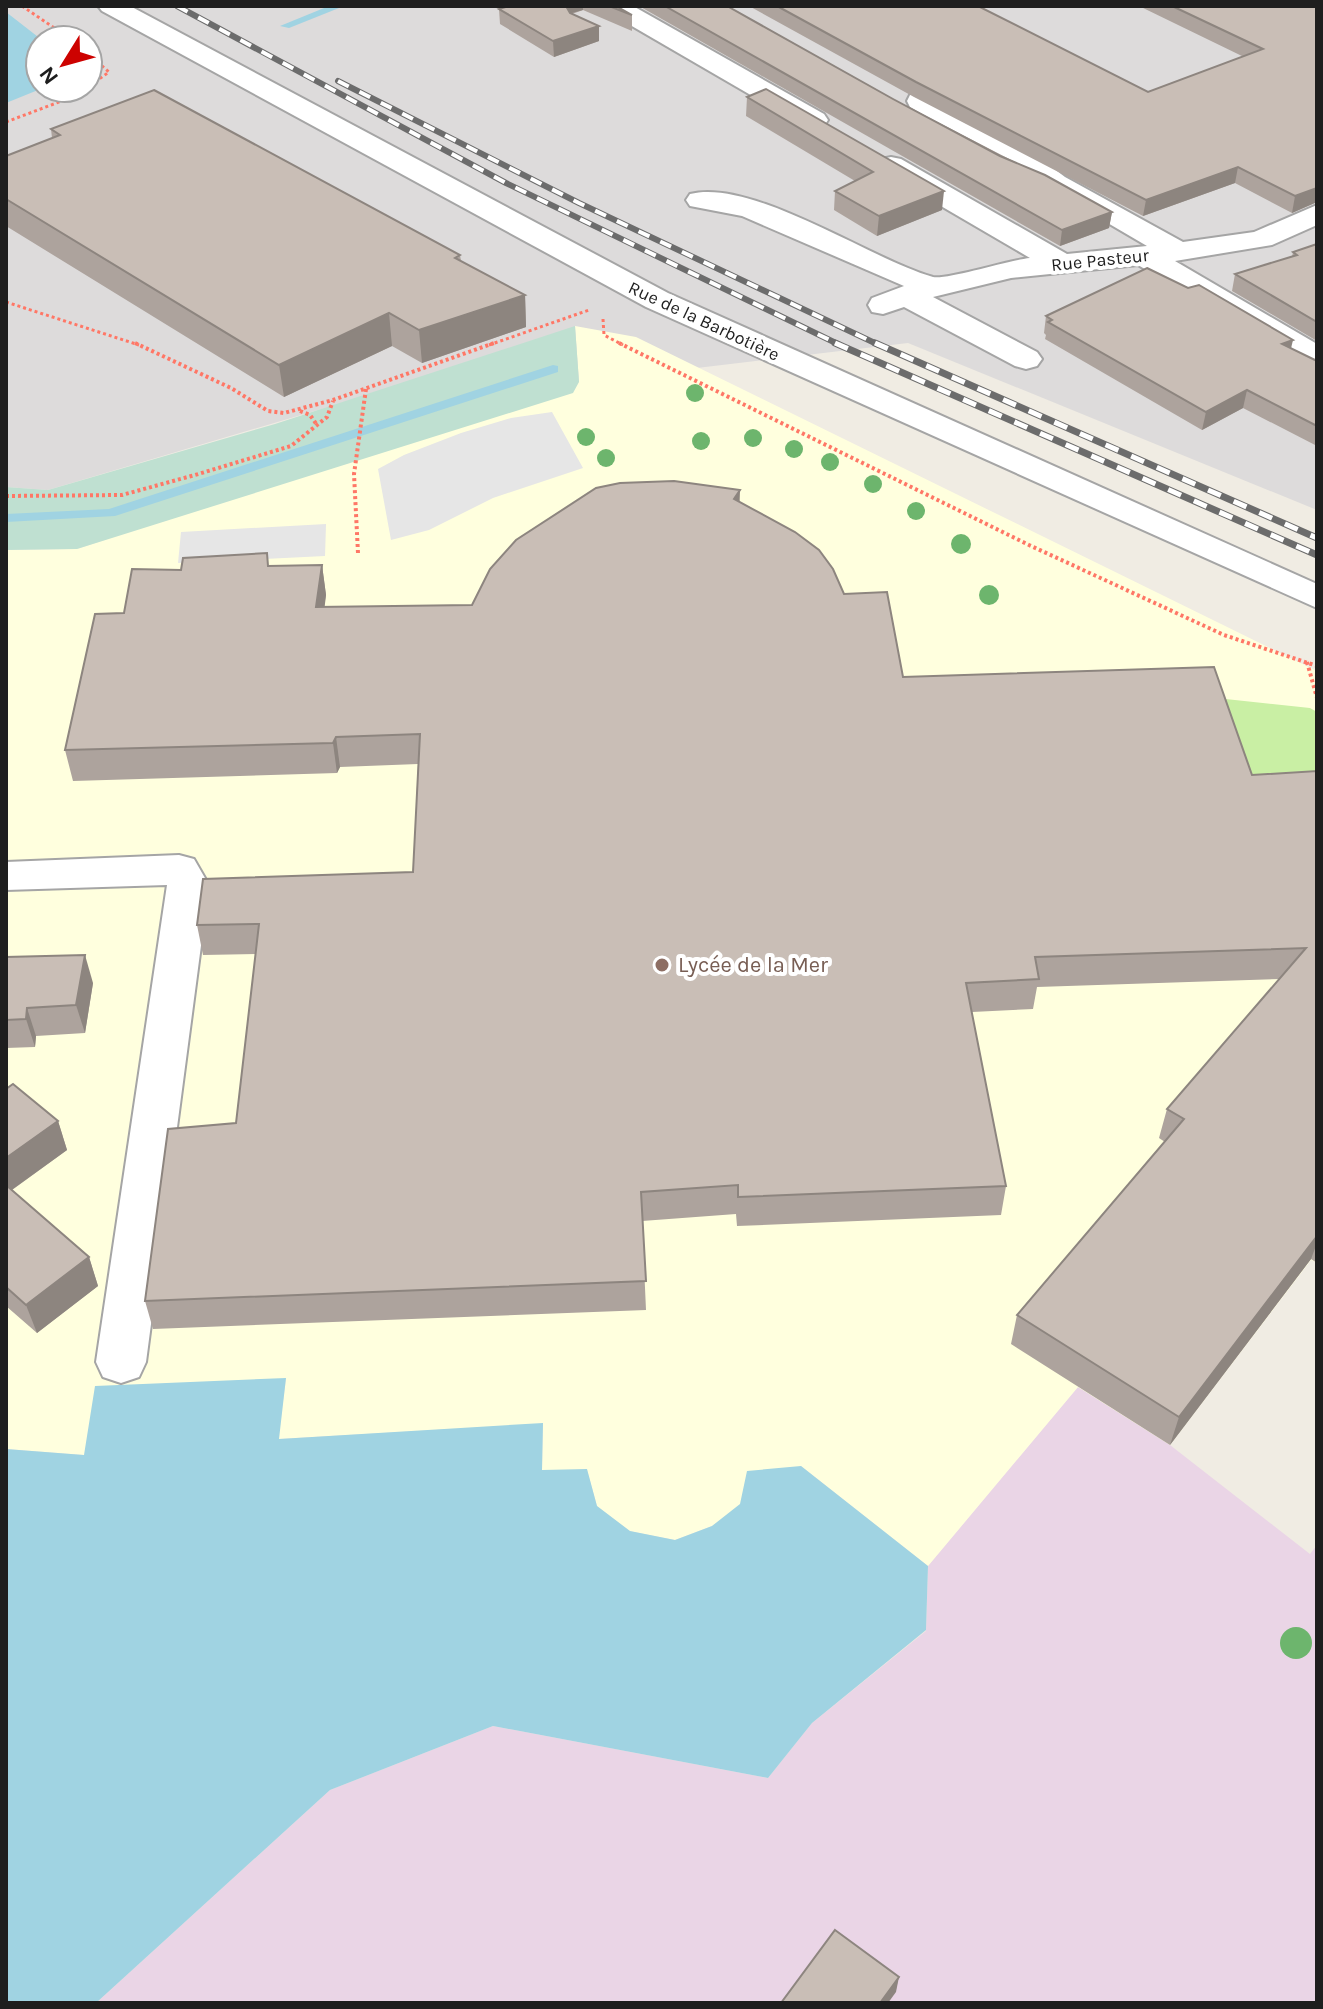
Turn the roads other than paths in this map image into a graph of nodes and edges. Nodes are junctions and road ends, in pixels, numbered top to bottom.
1 (111, 6) edge
2 (615, 6) edge
3 (630, 43) dead end
4 (698, 53) junction
5 (889, 98) edge
6 (920, 101) edge
7 (833, 131) edge
8 (874, 155) edge
9 (725, 176) dead end
10 (1054, 182) junction
11 (700, 200) dead end
12 (1317, 214) edge
13 (1179, 252) junction
14 (1143, 255) junction
15 (1062, 264) junction
16 (918, 293) junction
17 (1317, 357) edge
18 (1026, 359) dead end
19 (1317, 597) edge
20 (6, 876) edge
21 (121, 1362) dead end

1 - 19 street, Rue de la Barbotière
2 - 4 street
3 - 4 street
4 - 7 street
5 - 10 street
6 - 10 street
8 - 15 street
9 - 16 street
10 - 13 street
11 - 16 street
12 - 13 street, Rue Pasteur
13 - 14 street, Rue Pasteur
14 - 15 street, Rue Pasteur
14 - 17 street
15 - 16 street, Rue Pasteur
16 - 18 street
20 - 21 street

